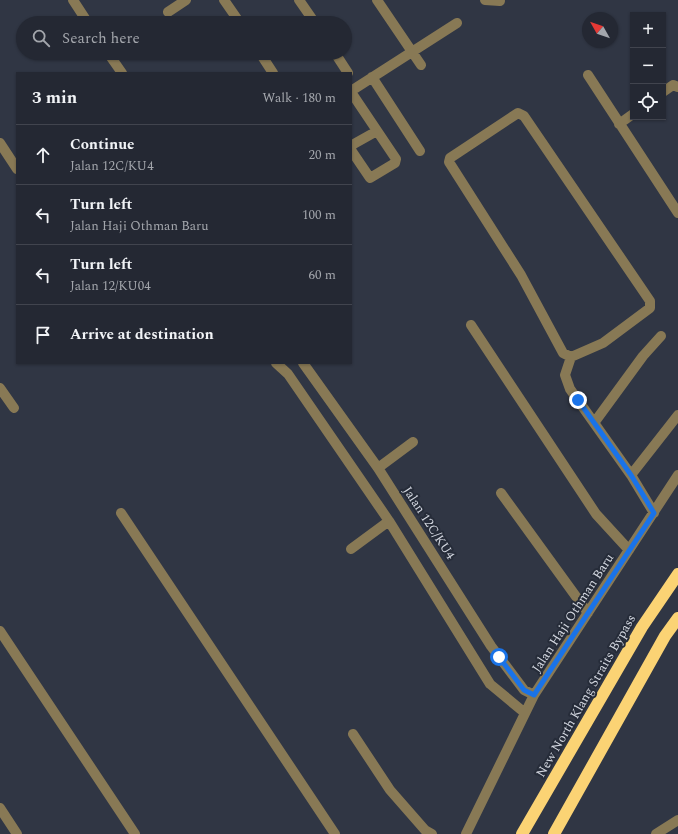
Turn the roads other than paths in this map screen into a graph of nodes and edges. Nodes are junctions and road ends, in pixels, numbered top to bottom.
1 (72, 0) edge
2 (186, 0) edge
3 (224, 0) edge
4 (299, 0) edge
5 (377, 0) edge
6 (485, 0) edge
7 (500, 1) edge
8 (168, 12) dead end
9 (83, 16) edge
10 (235, 16) edge
11 (310, 16) edge
12 (457, 22) dead end
13 (412, 52) junction
14 (113, 60) edge
15 (265, 60) edge
16 (340, 60) edge
17 (421, 65) dead end
18 (121, 72) edge
19 (272, 72) edge
20 (347, 72) edge
21 (588, 76) dead end
22 (372, 77) junction
23 (678, 87) edge
24 (353, 90) edge
25 (666, 90) edge
26 (630, 116) edge
27 (619, 124) junction
28 (377, 131) junction
29 (0, 143) edge
30 (352, 145) edge
31 (352, 151) edge
32 (420, 151) dead end
33 (16, 167) edge
34 (678, 213) edge
35 (471, 325) dead end
36 (661, 336) dead end
37 (571, 357) junction
38 (277, 364) edge
39 (304, 364) edge
40 (0, 388) edge
41 (14, 408) dead end
42 (678, 415) edge
43 (594, 423) junction
44 (413, 442) dead end
45 (378, 468) junction
46 (631, 475) junction
47 (678, 475) edge
48 (501, 493) dead end
49 (121, 513) dead end
50 (654, 513) junction
51 (389, 521) junction
52 (351, 549) dead end
53 (630, 550) junction
54 (678, 574) edge
55 (588, 613) junction
56 (678, 618) edge
57 (0, 631) edge
58 (534, 695) junction
59 (525, 712) junction
60 (353, 734) dead end
61 (0, 808) edge
62 (678, 820) edge
63 (17, 834) edge
64 (135, 834) edge
65 (335, 834) edge
66 (432, 834) edge
67 (466, 834) edge
68 (522, 834) edge
69 (554, 834) edge
70 (657, 834) edge

1 - 9 street
2 - 8 street
3 - 10 street
4 - 11 street
5 - 13 street
6 - 7 street
12 - 13 street
13 - 17 street
13 - 22 street
14 - 18 street
15 - 19 street
16 - 20 street
21 - 27 street
22 - 24 street
22 - 32 street
23 - 25 street
24 - 28 street
26 - 27 street
27 - 34 street
28 - 30 street
28 - 31 street
29 - 33 street
35 - 53 street
36 - 43 street
37 - 37 street
37 - 43 street
38 - 51 street
39 - 45 street, Jalan 12C/KU4
40 - 41 street
42 - 46 street
43 - 46 street
44 - 45 street
45 - 58 street, Jalan 12C/KU4
46 - 50 street
47 - 50 street, Jalan Haji Othman Baru
48 - 55 street
49 - 65 street
50 - 53 street, Jalan Haji Othman Baru
51 - 52 street
51 - 59 street
53 - 55 street, Jalan Haji Othman Baru
54 - 68 highway, New North Klang Straits Bypass
55 - 58 street, Jalan Haji Othman Baru
56 - 69 highway
57 - 64 street
58 - 59 street, Jalan Haji Othman Baru
59 - 67 street, Jalan Haji Othman Baru
60 - 66 street
61 - 63 street
62 - 70 street

